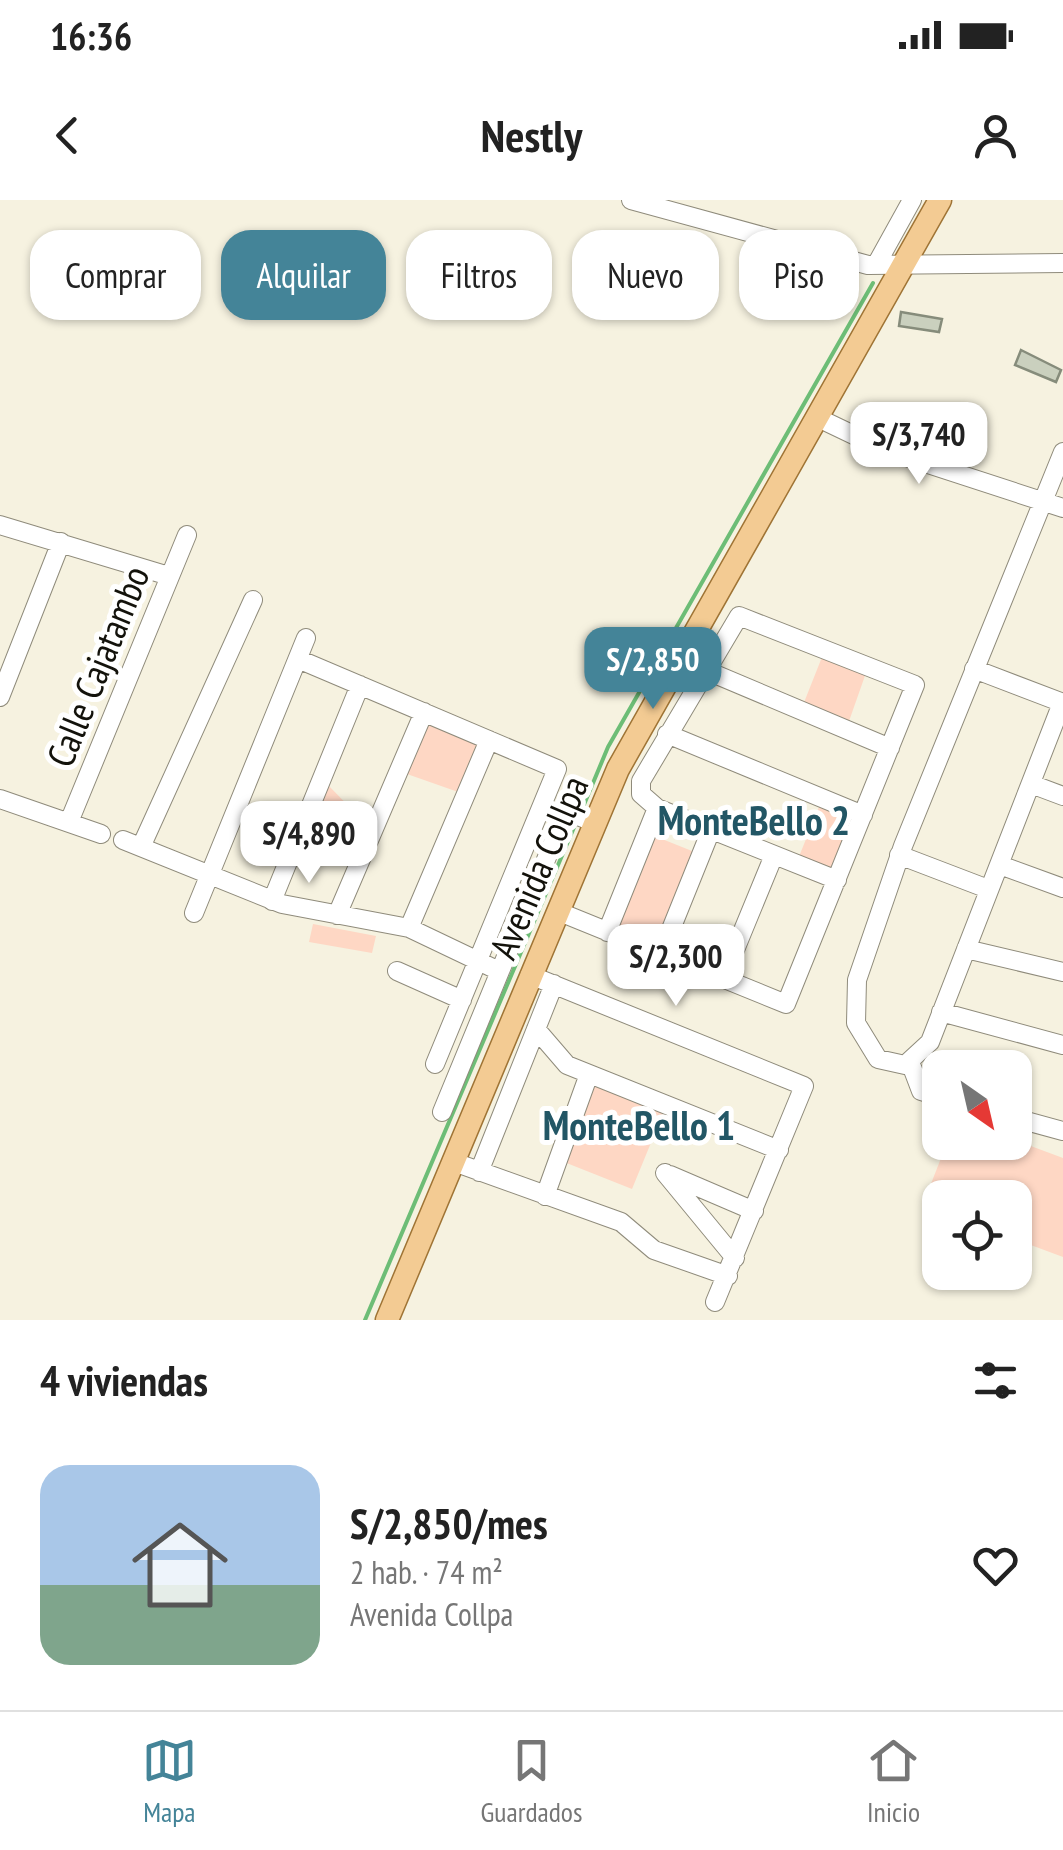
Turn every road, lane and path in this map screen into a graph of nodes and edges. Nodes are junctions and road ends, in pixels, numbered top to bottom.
1 (631, 200) edge
2 (912, 200) edge
3 (940, 200) edge
4 (1063, 263) edge
5 (876, 266) junction
6 (902, 268) junction
7 (816, 418) junction
8 (1063, 452) edge
9 (1043, 500) junction
10 (1063, 508) edge
11 (0, 525) edge
12 (186, 535) dead end
13 (60, 542) junction
14 (169, 576) junction
15 (253, 600) dead end
16 (306, 638) dead end
17 (9, 650) edge
18 (298, 659) junction
19 (679, 659) junction
20 (974, 668) junction
21 (703, 671) junction
22 (360, 685) junction
23 (0, 697) edge
24 (1062, 703) edge
25 (424, 712) junction
26 (668, 734) junction
27 (489, 740) junction
28 (890, 748) junction
29 (1031, 784) junction
30 (1063, 796) edge
31 (0, 798) edge
32 (657, 808) junction
33 (863, 815) junction
34 (69, 822) junction
35 (594, 823) junction
36 (712, 830) junction
37 (101, 834) dead end
38 (774, 855) junction
39 (900, 855) junction
40 (1000, 865) junction
41 (210, 874) junction
42 (836, 880) junction
43 (1063, 888) edge
44 (988, 889) junction
45 (272, 900) junction
46 (557, 911) junction
47 (194, 913) dead end
48 (337, 916) junction
49 (409, 928) junction
50 (607, 932) junction
51 (966, 949) junction
52 (661, 954) junction
53 (478, 962) junction
54 (498, 970) junction
55 (397, 971) dead end
56 (1063, 972) edge
57 (530, 975) junction
58 (723, 979) junction
59 (554, 984) junction
60 (462, 1000) junction
61 (940, 1012) junction
62 (536, 1029) junction
63 (1063, 1045) edge
64 (910, 1062) junction
65 (435, 1064) dead end
66 (589, 1074) junction
67 (922, 1090) edge
68 (442, 1112) dead end
69 (1032, 1123) edge
70 (1063, 1132) edge
71 (779, 1150) junction
72 (454, 1162) junction
73 (479, 1172) junction
74 (545, 1196) junction
75 (754, 1211) junction
76 (731, 1267) junction
77 (715, 1302) dead end
78 (387, 1320) edge

1 - 5 street
2 - 5 street
3 - 6 main road, Avenida Collpa
4 - 6 street
5 - 6 street
6 - 7 main road, Avenida Collpa
7 - 9 street
7 - 19 main road, Avenida Collpa
8 - 9 street
9 - 10 street
9 - 20 street
11 - 13 street
12 - 14 street, Calle Cajatambo
13 - 14 street
13 - 17 street
14 - 34 street, Calle Cajatambo
15 - 41 street
16 - 18 street
17 - 23 street
18 - 22 street
18 - 41 street
19 - 21 street
19 - 35 main road, Avenida Collpa
20 - 24 street
20 - 39 street
21 - 26 street
21 - 28 street
21 - 28 street
22 - 25 street
22 - 45 street
24 - 29 street
25 - 27 street
25 - 48 street
26 - 32 street
26 - 33 street
27 - 49 street
27 - 53 street
28 - 33 street
29 - 30 street
29 - 40 street
31 - 34 street
32 - 36 street
32 - 50 street
33 - 42 street
34 - 37 street
35 - 46 main road, Avenida Collpa
35 - 54 street
36 - 38 street
36 - 52 street
38 - 42 street
38 - 58 street
39 - 44 street
39 - 64 street
40 - 43 street
40 - 44 street
41 - 45 street
41 - 47 street
42 - 58 street
44 - 51 street
45 - 48 street
46 - 50 street
46 - 57 main road, Avenida Collpa
48 - 49 street
49 - 53 street
50 - 52 street
51 - 56 street
51 - 61 street
52 - 58 street
53 - 54 street
53 - 60 street
54 - 68 street
55 - 60 street
57 - 59 street
57 - 72 main road, Avenida Collpa
59 - 62 street
59 - 71 street
60 - 65 street
61 - 63 street
61 - 64 street
62 - 66 street
62 - 73 street
64 - 67 street
66 - 71 street
66 - 74 street
69 - 70 street
71 - 75 street
72 - 73 street
72 - 78 main road, Avenida Collpa
73 - 74 street
74 - 76 street
75 - 76 street
75 - 76 street
76 - 77 street

